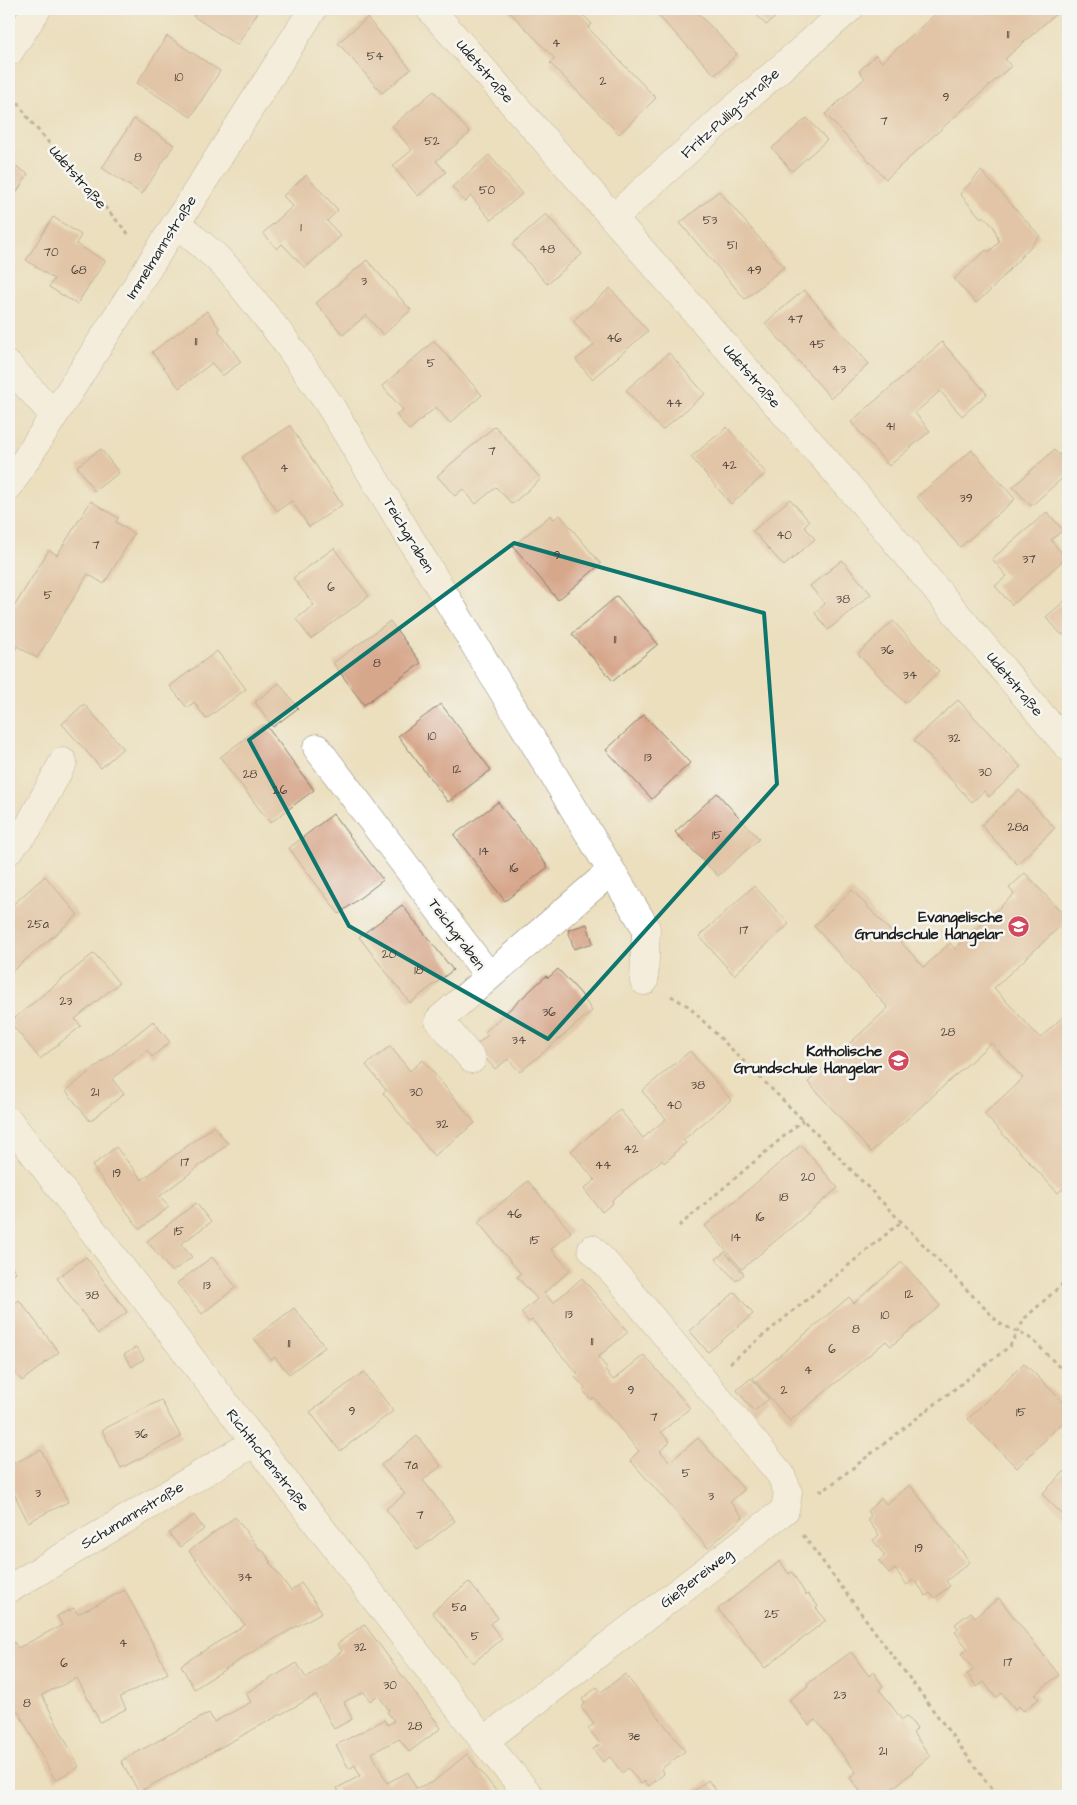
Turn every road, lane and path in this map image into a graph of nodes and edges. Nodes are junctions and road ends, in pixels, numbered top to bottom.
1 (36, 9) edge
2 (313, 9) edge
3 (430, 9) edge
4 (849, 9) edge
5 (9, 52) edge
6 (9, 89) edge
7 (614, 218) junction
8 (176, 224) junction
9 (152, 261) junction
10 (9, 366) edge
11 (54, 415) junction
12 (9, 486) edge
13 (1063, 732) edge
14 (317, 748) dead end
15 (64, 762) dead end
16 (9, 850) edge
17 (611, 871) junction
18 (489, 976) junction
19 (644, 981) joint
20 (472, 1058) dead end
21 (803, 1120) junction
22 (9, 1121) edge
23 (900, 1222) junction
24 (679, 1226) dead end
25 (592, 1249) dead end
26 (1068, 1279) edge
27 (1018, 1332) junction
28 (1068, 1376) edge
29 (706, 1383) junction
30 (255, 1442) junction
31 (787, 1501) junction
32 (9, 1588) edge
33 (484, 1741) junction
34 (530, 1796) edge
35 (997, 1796) edge

1 - 5 street
2 - 8 street, Immelmannstraße
3 - 7 street, Udetstraße
4 - 7 street, Fritz-Pullig-Straße
6 - 9 path, Udetstraße
7 - 13 street, Udetstraße
8 - 9 street, Immelmannstraße
8 - 17 street, Teichgraben
9 - 11 street, Immelmannstraße
10 - 11 street
11 - 12 street, Immelmannstraße
14 - 18 street, Teichgraben
15 - 16 street
17 - 18 street, Teichgraben
17 - 19 street, Teichgraben
18 - 20 street, Teichgraben
19 - 21 path
21 - 23 path
21 - 24 path
22 - 30 street, Richthofenstraße
23 - 27 path
23 - 29 path
25 - 29 street
26 - 27 path
27 - 28 path
27 - 31 path
29 - 31 street
30 - 32 street, Schumannstraße
30 - 33 street, Richthofenstraße
31 - 33 street, Gießereiweg
31 - 35 path
33 - 34 street, Richthofenstraße

